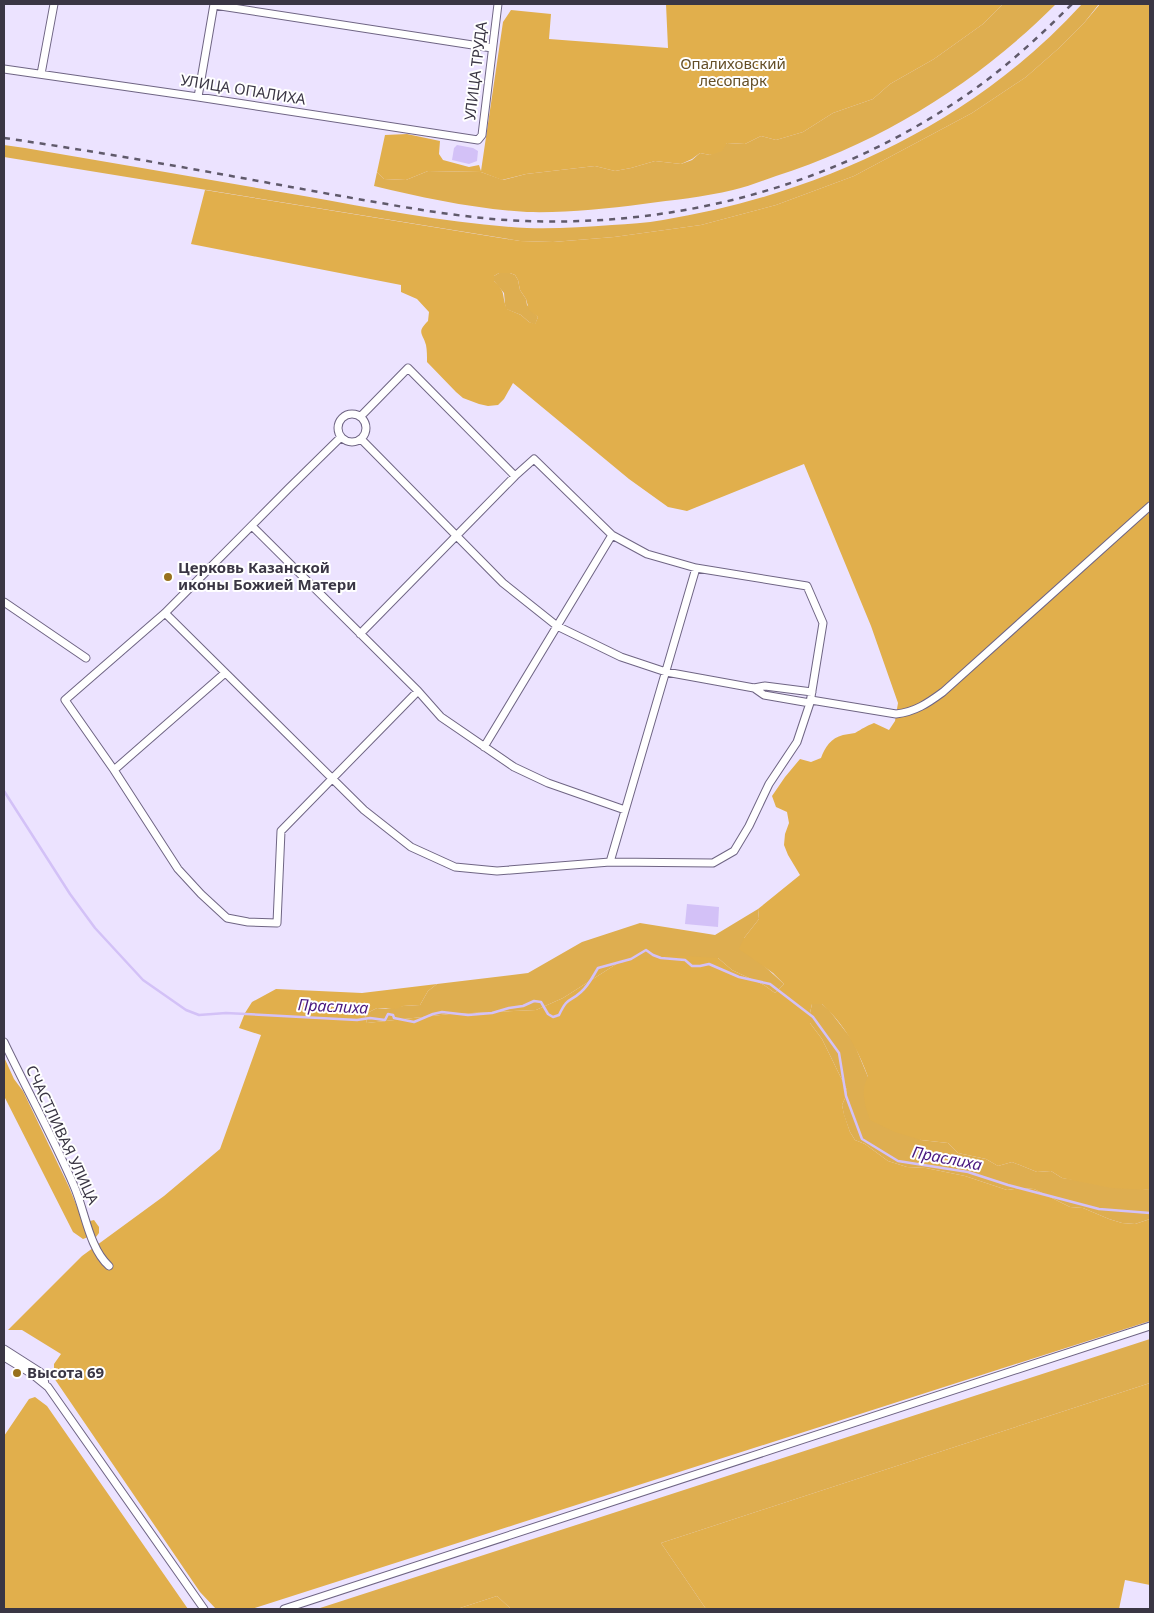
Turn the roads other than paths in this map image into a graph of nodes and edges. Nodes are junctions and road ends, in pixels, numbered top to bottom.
1 (54, 4) edge
2 (214, 4) edge
3 (498, 4) edge
4 (492, 48) junction
5 (4, 70) edge
6 (41, 74) junction
7 (198, 97) junction
8 (478, 140) joint
9 (361, 416) junction
10 (341, 437) junction
11 (361, 439) junction
12 (515, 476) junction
13 (1150, 506) edge
14 (252, 526) junction
15 (612, 535) junction
16 (456, 536) junction
17 (696, 568) junction
18 (4, 602) edge
19 (166, 613) junction
20 (557, 626) junction
21 (360, 634) junction
22 (86, 658) dead end
23 (225, 672) junction
24 (666, 672) junction
25 (754, 688) junction
26 (418, 691) junction
27 (812, 692) junction
28 (811, 702) junction
29 (484, 747) junction
30 (114, 770) junction
31 (333, 777) junction
32 (625, 810) junction
33 (610, 862) junction
34 (4, 1042) edge
35 (109, 1266) dead end
36 (1150, 1326) edge
37 (4, 1350) edge
38 (4, 1358) edge
39 (45, 1384) junction
40 (204, 1609) edge
41 (284, 1609) edge

1 - 6 street
2 - 4 street
2 - 7 street
3 - 4 street, УЛИЦА ТРУДА
4 - 8 street, УЛИЦА ТРУДА
5 - 6 street, УЛИЦА ОПАЛИХА
6 - 7 street, УЛИЦА ОПАЛИХА
7 - 8 street, УЛИЦА ОПАЛИХА
9 - 10 street
9 - 11 street
9 - 12 street
10 - 11 street
10 - 14 street
11 - 16 street
12 - 15 street
12 - 16 street
13 - 28 street
14 - 19 street
14 - 21 street
15 - 17 street
15 - 20 street
16 - 20 street
16 - 21 street
17 - 24 street
17 - 27 street
18 - 22 street
19 - 23 street
19 - 30 street
20 - 24 street
20 - 29 street
21 - 26 street
23 - 30 street
23 - 31 street
24 - 25 street
24 - 32 street
25 - 27 street
25 - 28 street
26 - 29 street
26 - 31 street
27 - 28 street
28 - 33 street
29 - 32 street
30 - 31 street
31 - 33 street
32 - 33 street
34 - 35 street, СЧАСТЛИВАЯ УЛИЦА
36 - 41 street
37 - 39 street
38 - 39 street
39 - 40 street

